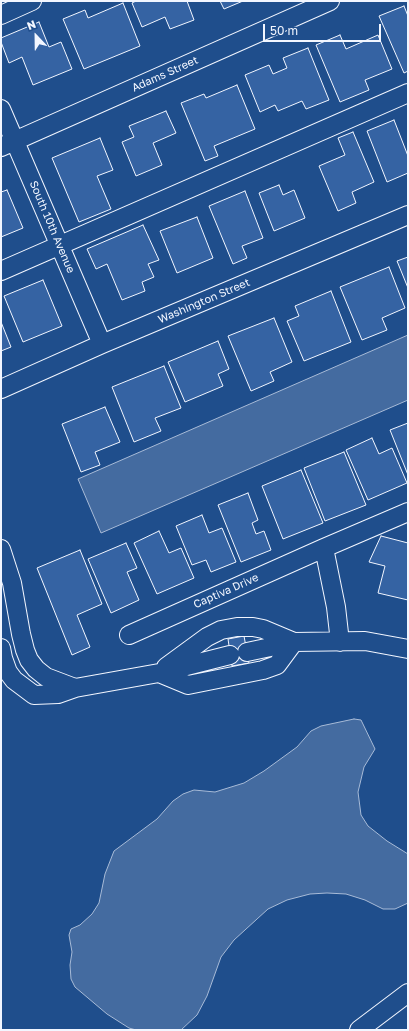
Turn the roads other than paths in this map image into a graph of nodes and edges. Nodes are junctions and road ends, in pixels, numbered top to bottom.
1 (32, 1) edge
2 (330, 1) edge
3 (1, 15) edge
4 (408, 93) edge
5 (1, 109) edge
6 (8, 144) edge
7 (408, 215) edge
8 (60, 246) junction
9 (1, 271) edge
10 (102, 344) junction
11 (1, 390) edge
12 (404, 516) edge
13 (324, 548) junction
14 (1, 550) edge
15 (129, 635) dead end
16 (294, 642) junction
17 (340, 642) junction
18 (1, 648) edge
19 (408, 649) edge
20 (159, 672) junction
21 (75, 688) junction
22 (408, 993) edge
23 (359, 1030) edge

1 - 3 street
2 - 6 street, Adams Street
4 - 8 street
5 - 6 street, South 10th Avenue
6 - 8 street, South 10th Avenue
7 - 10 street, Washington Street
8 - 9 street
8 - 10 street, South 10th Avenue
10 - 11 street, Washington Street
12 - 13 street, Captiva Drive
13 - 15 street, Captiva Drive
13 - 17 street
14 - 21 street
16 - 17 street
16 - 20 street
16 - 20 street
16 - 20 street
17 - 19 street
18 - 21 street
20 - 21 street
22 - 23 street

